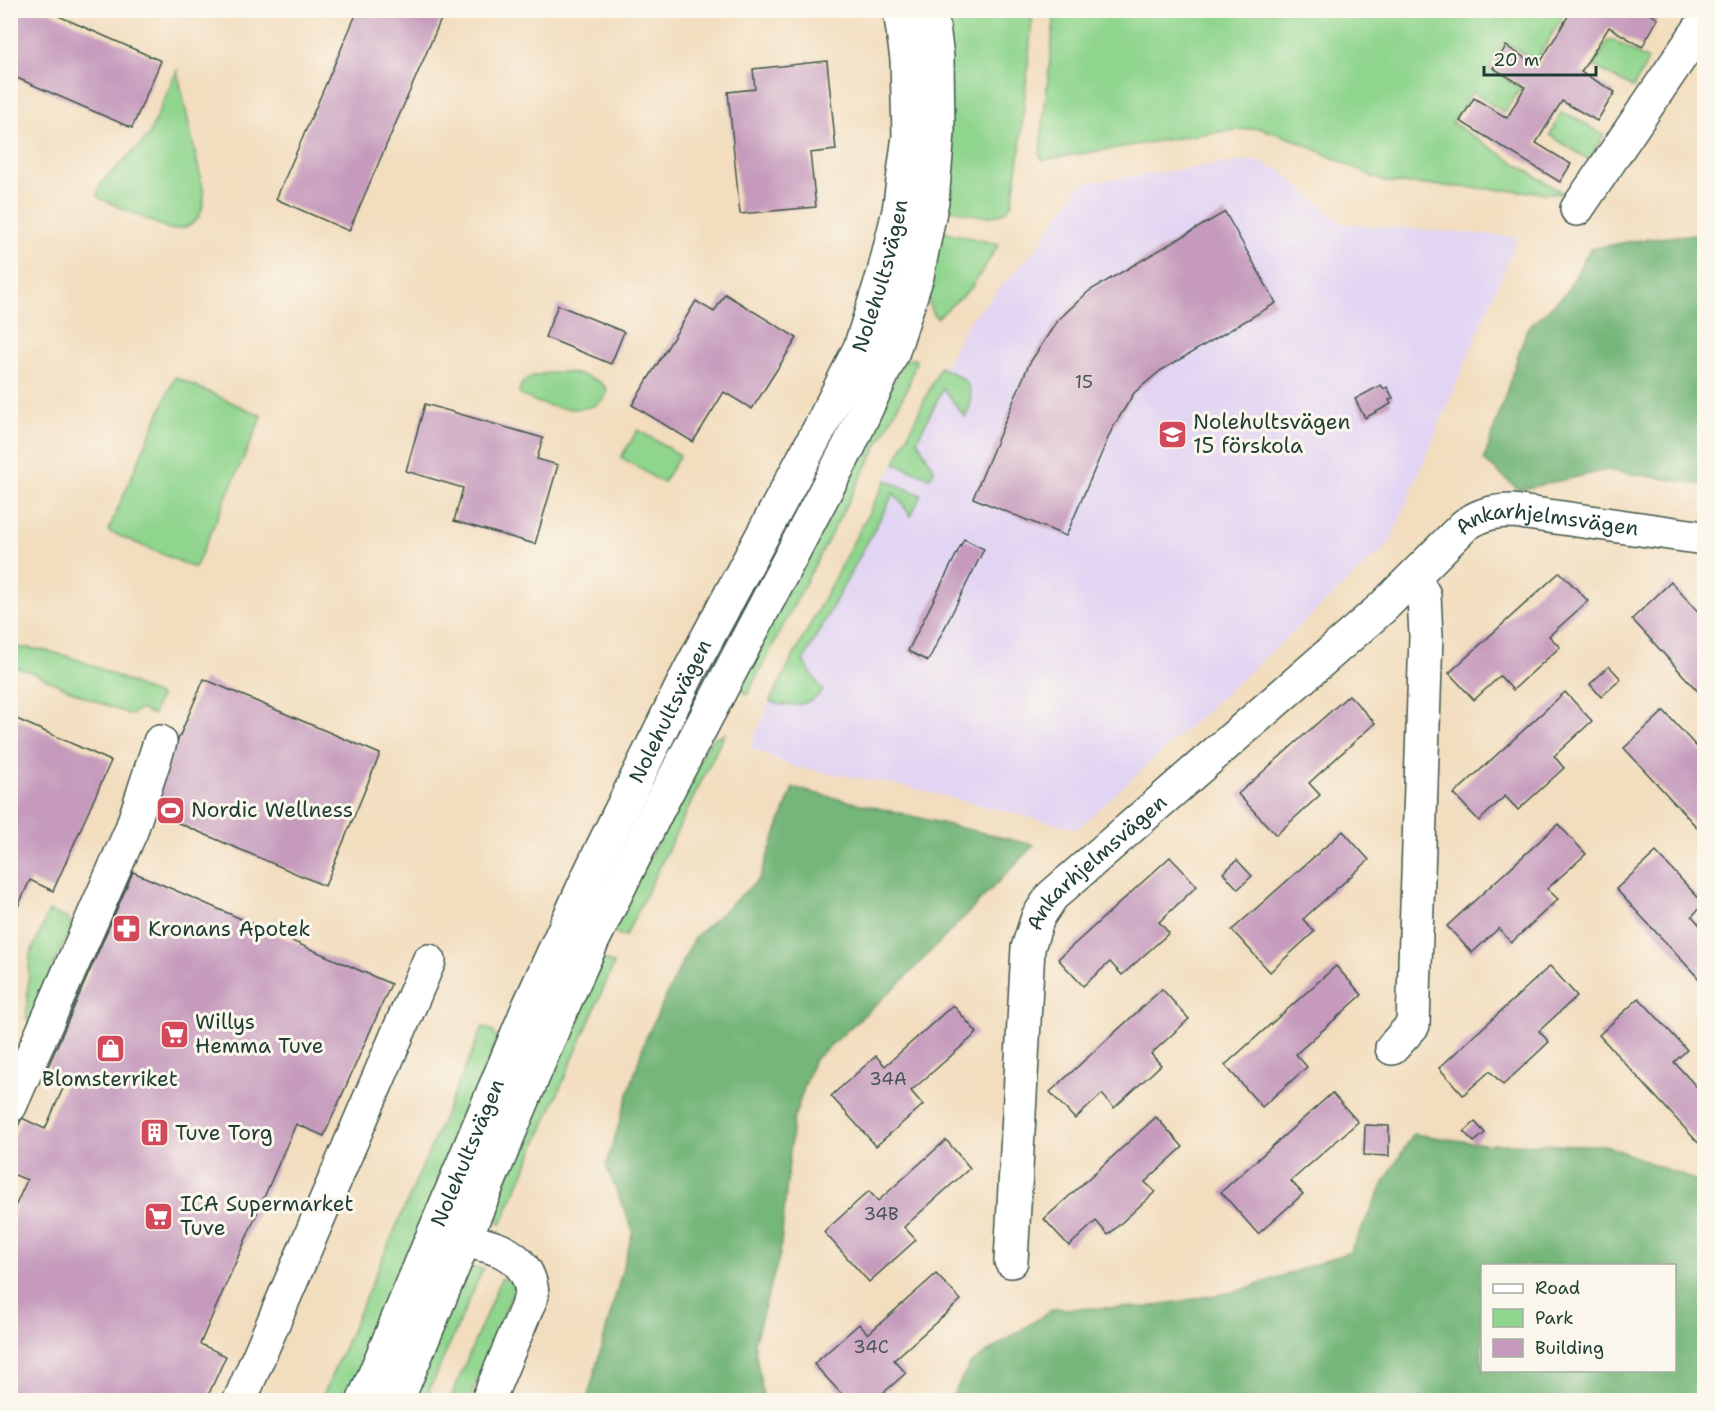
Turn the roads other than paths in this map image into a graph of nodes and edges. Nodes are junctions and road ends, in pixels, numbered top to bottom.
1 (900, 10) edge
2 (931, 10) edge
3 (1704, 22) edge
4 (1577, 208) dead end
5 (1704, 538) edge
6 (1414, 578) junction
7 (160, 742) dead end
8 (429, 961) dead end
9 (1392, 1048) dead end
10 (10, 1106) edge
11 (464, 1240) junction
12 (431, 1241) junction
13 (1011, 1261) dead end
14 (240, 1401) edge
15 (364, 1401) edge
16 (397, 1401) edge
17 (488, 1401) edge

1 - 12 street, Nolehultsvägen
2 - 11 street, Nolehultsvägen
3 - 4 street
5 - 6 street, Ankarhjelmsvägen
6 - 9 street
6 - 13 street, Ankarhjelmsvägen
7 - 10 street
8 - 14 street
11 - 12 street
11 - 16 street, Nolehultsvägen
11 - 17 street
12 - 15 street, Nolehultsvägen

